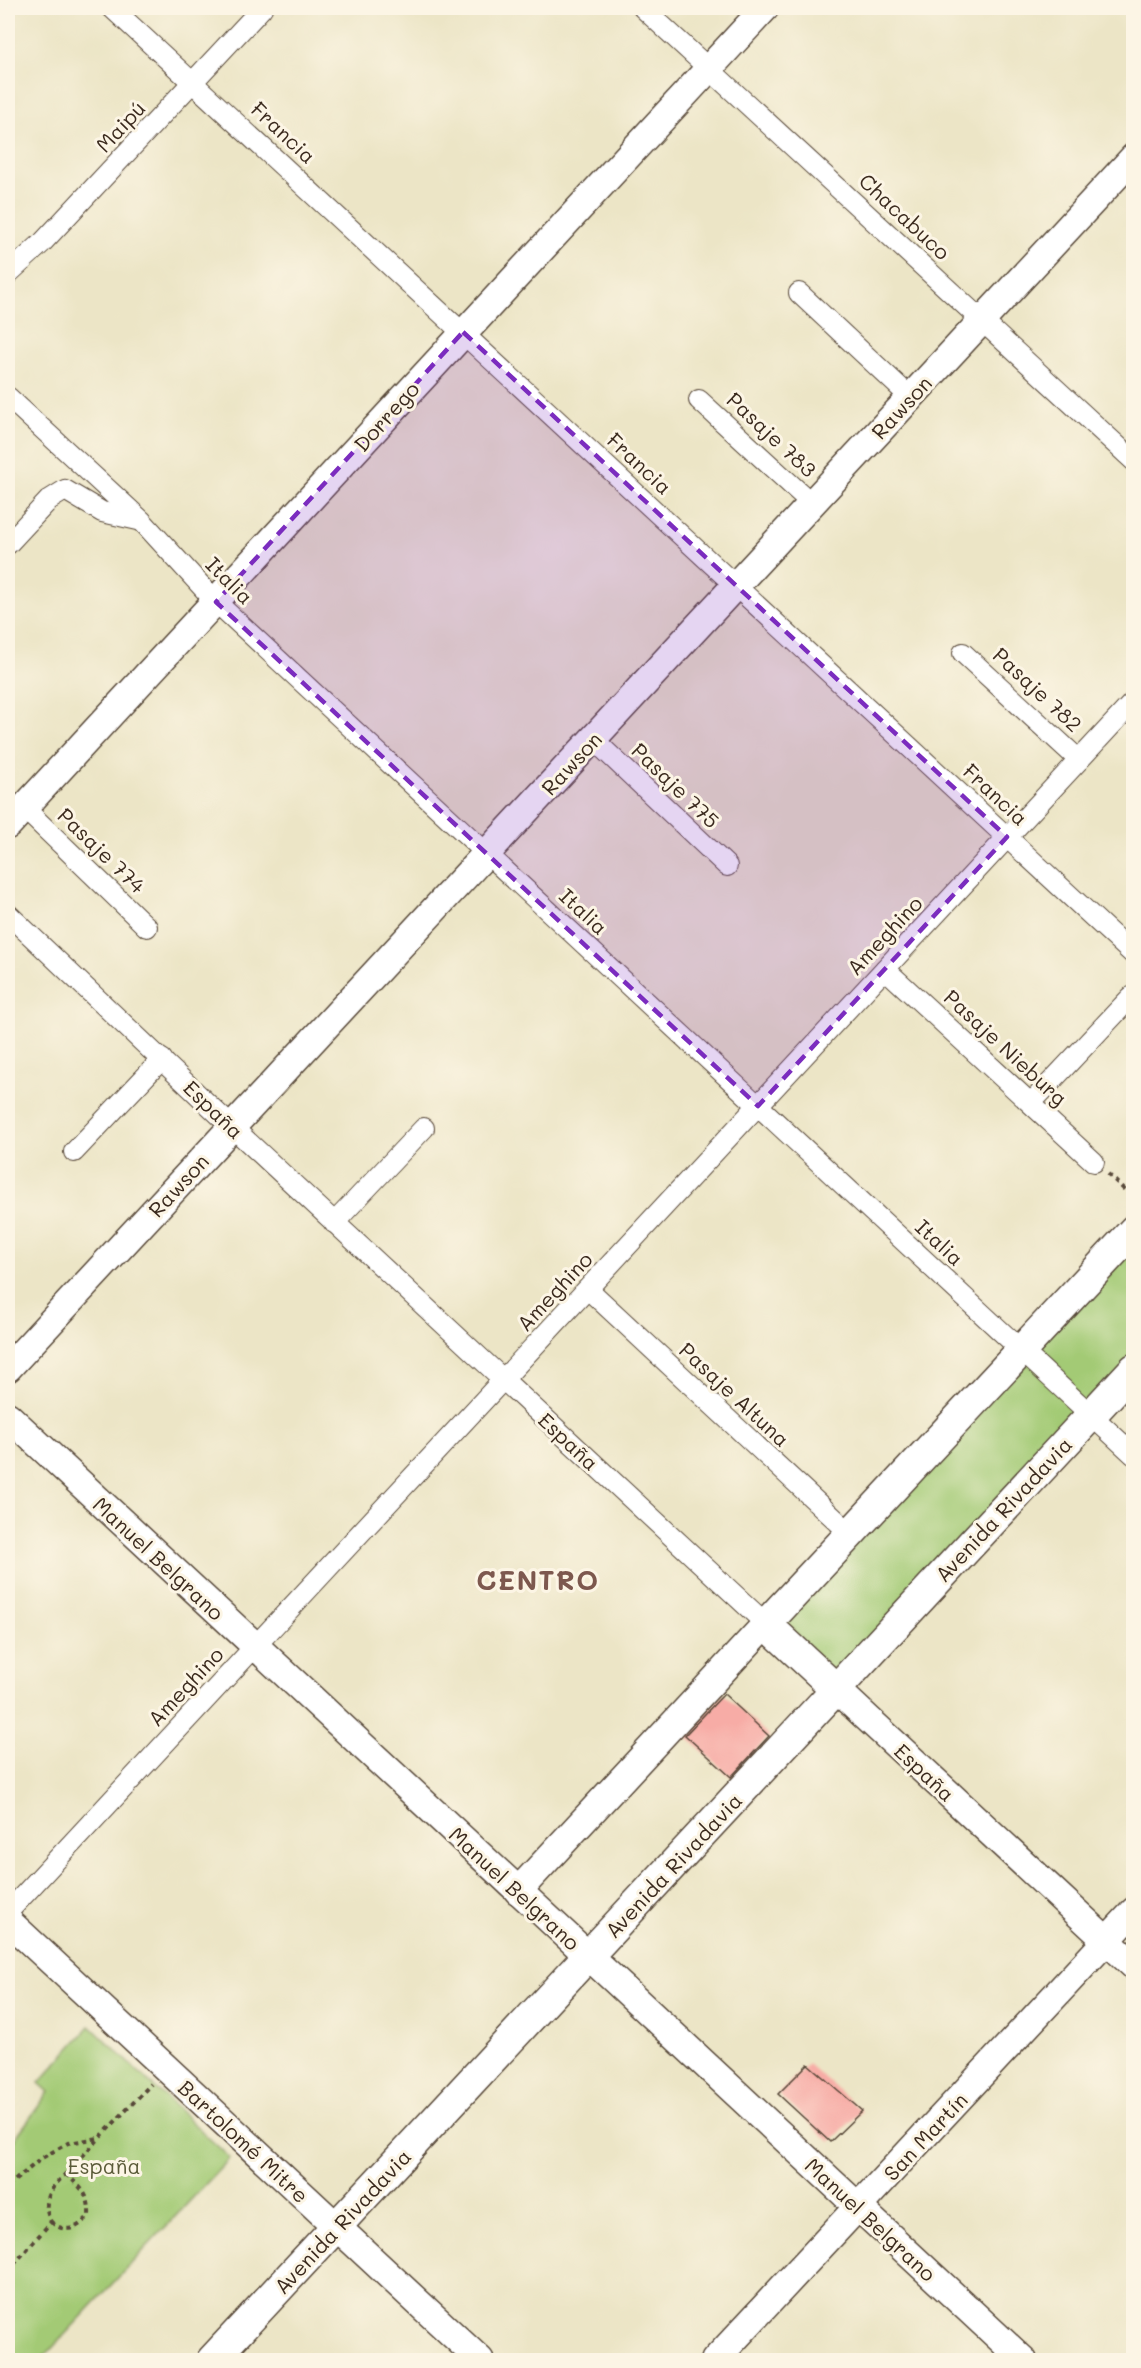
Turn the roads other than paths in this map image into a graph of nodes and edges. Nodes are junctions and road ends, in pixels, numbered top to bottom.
1 (112, 8) edge
2 (262, 8) edge
3 (644, 8) edge
4 (765, 8) edge
5 (709, 67) junction
6 (194, 82) junction
7 (1134, 157) edge
8 (8, 274) edge
9 (799, 293) dead end
10 (982, 320) junction
11 (463, 332) junction
12 (8, 397) edge
13 (910, 397) junction
14 (699, 400) dead end
15 (1134, 461) edge
16 (812, 503) junction
17 (141, 520) junction
18 (8, 544) edge
19 (736, 585) junction
20 (216, 602) junction
21 (963, 653) dead end
22 (1134, 701) edge
23 (593, 739) junction
24 (1079, 760) junction
25 (16, 817) edge
26 (1007, 837) junction
27 (486, 853) junction
28 (727, 866) dead end
29 (8, 914) edge
30 (147, 927) dead end
31 (1134, 955) edge
32 (885, 969) junction
33 (1131, 998) dead end
34 (162, 1059) junction
35 (1032, 1103) junction
36 (758, 1106) junction
37 (232, 1127) junction
38 (424, 1128) dead end
39 (74, 1152) dead end
40 (1094, 1162) road end
41 (334, 1223) junction
42 (1134, 1230) edge
43 (588, 1290) junction
44 (1021, 1350) junction
45 (8, 1368) edge
46 (1134, 1369) edge
47 (504, 1380) junction
48 (1091, 1415) junction
49 (8, 1416) edge
50 (1134, 1455) edge
51 (850, 1534) junction
52 (766, 1624) junction
53 (255, 1646) junction
54 (836, 1689) junction
55 (518, 1891) junction
56 (1134, 1911) edge
57 (8, 1912) edge
58 (8, 1921) edge
59 (1106, 1940) junction
60 (588, 1956) junction
61 (1134, 1966) edge
62 (858, 2207) junction
63 (336, 2227) junction
64 (212, 2361) edge
65 (480, 2361) edge
66 (715, 2361) edge
67 (1023, 2361) edge

1 - 6 street, Francia
2 - 6 street, Maipú
3 - 5 street, Chacabuco
4 - 5 street, Dorrego
5 - 10 street, Chacabuco
5 - 11 street, Dorrego
6 - 8 street, Maipú
6 - 11 street, Francia
7 - 10 street, Rawson
9 - 13 street
10 - 13 street, Rawson
10 - 15 street, Chacabuco
11 - 19 street, Francia
11 - 20 street, Dorrego
12 - 17 street, Italia
13 - 16 street, Rawson
14 - 16 street, Pasaje 783
16 - 19 street, Rawson
17 - 18 street
17 - 20 street, Italia
19 - 23 street, Rawson
19 - 26 street, Francia
20 - 25 street, Dorrego
20 - 27 street, Italia
21 - 24 street, Pasaje 782
22 - 24 street, Ameghino
23 - 27 street, Rawson
23 - 28 street, Pasaje 775
24 - 26 street, Ameghino
25 - 30 street, Pasaje 774
26 - 31 street, Francia
26 - 32 street, Ameghino
27 - 36 street, Italia
27 - 37 street, Rawson
29 - 34 street, España
32 - 35 street, Pasaje Nieburg
32 - 36 street, Ameghino
33 - 35 street
34 - 37 street, España
34 - 39 street
35 - 40 street, Pasaje Nieburg
36 - 43 street, Ameghino
36 - 44 street, Italia
37 - 41 street, España
37 - 45 street, Rawson
38 - 41 street
41 - 47 street, España
42 - 44 main road
43 - 47 street, Ameghino
43 - 51 street, Pasaje Altuna
44 - 48 street, Italia
44 - 51 main road
46 - 48 main road, Avenida Rivadavia
47 - 52 street, España
47 - 53 street, Ameghino
48 - 50 street, Italia
48 - 54 main road, Avenida Rivadavia
49 - 53 street, Manuel Belgrano
51 - 52 main road
52 - 54 main road, España
52 - 55 street
53 - 55 street, Manuel Belgrano
53 - 57 street, Ameghino
54 - 59 street, España
54 - 60 main road, Avenida Rivadavia
55 - 60 street, Manuel Belgrano
56 - 59 street, San Martín
58 - 63 street, Bartolomé Mitre
59 - 61 street, España
59 - 62 street, San Martín
60 - 62 street, Manuel Belgrano
60 - 63 main road, Avenida Rivadavia
62 - 66 street, San Martín
62 - 67 street, Manuel Belgrano
63 - 64 main road, Avenida Rivadavia
63 - 65 street, Bartolomé Mitre

